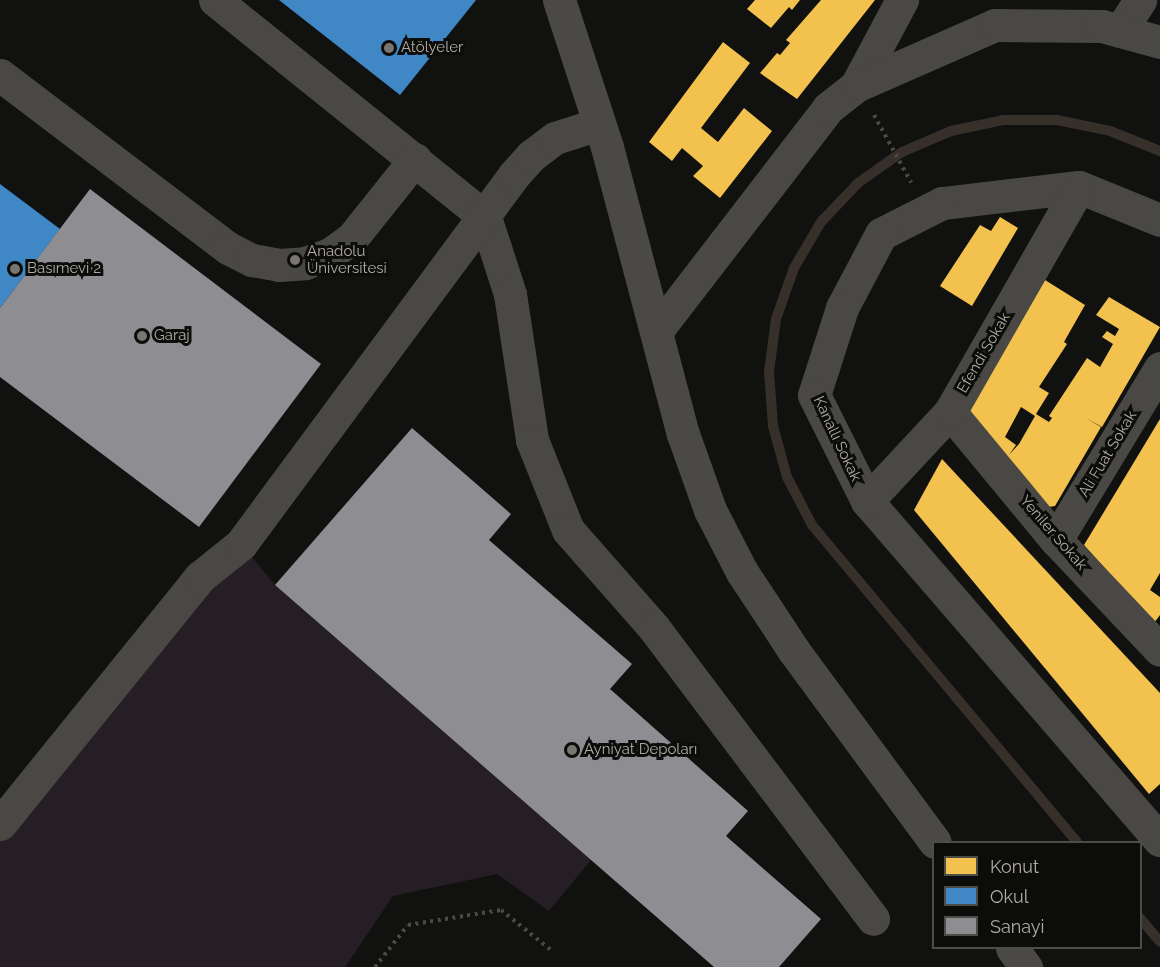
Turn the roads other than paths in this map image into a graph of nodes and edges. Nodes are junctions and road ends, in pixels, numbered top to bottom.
1 (215, 0) edge
2 (902, 0) edge
3 (1140, 0) edge
4 (568, 6) edge
5 (1120, 31) junction
6 (1160, 42) edge
7 (0, 75) edge
8 (856, 86) junction
9 (599, 124) junction
10 (415, 159) junction
11 (1079, 188) junction
12 (485, 217) junction
13 (1160, 220) edge
14 (658, 328) junction
15 (1160, 368) edge
16 (951, 412) junction
17 (867, 501) junction
18 (1056, 540) junction
19 (1160, 650) edge
20 (0, 824) edge
21 (1160, 840) edge
22 (934, 841) edge
23 (873, 919) dead end
24 (1013, 949) edge
25 (1026, 967) edge

1 - 10 street
2 - 8 street
3 - 5 street
4 - 9 main road
5 - 6 street
5 - 8 street
7 - 10 street
8 - 14 street
9 - 12 street
9 - 14 main road
10 - 12 street
11 - 13 street, Kanallı Sokak
11 - 16 street, Efendi Sokak
11 - 17 street, Kanallı Sokak
12 - 20 street
12 - 23 street
14 - 22 main road
15 - 18 street, Ali Fuat Sokak
16 - 17 street, Efendi Sokak
16 - 18 street, Yeniler Sokak
17 - 21 street, Kanallı Sokak
18 - 19 street, Yeniler Sokak
24 - 25 main road

